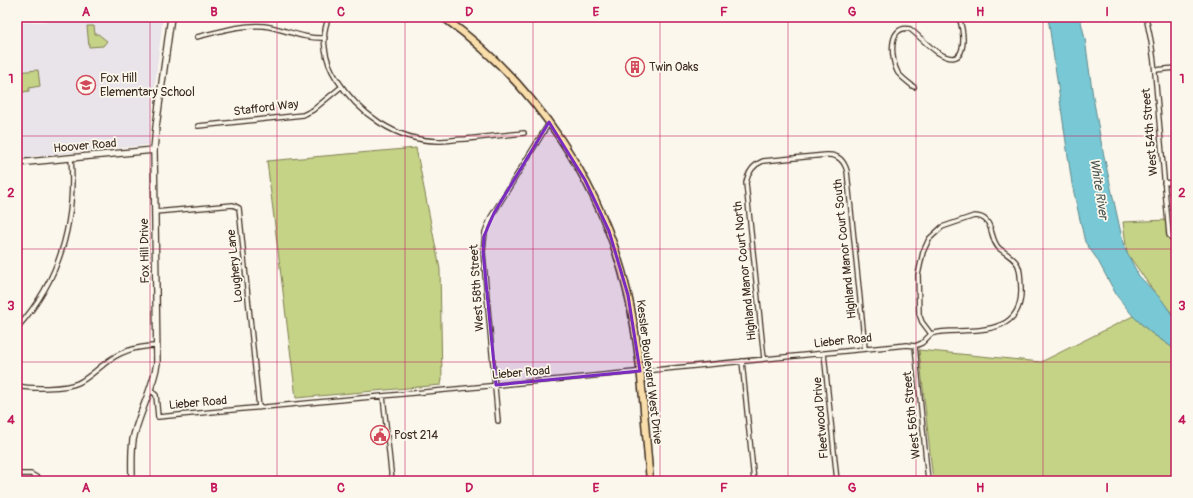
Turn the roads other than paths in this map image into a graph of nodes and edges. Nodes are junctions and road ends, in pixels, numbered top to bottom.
1 (171, 17) edge
2 (329, 17) edge
3 (442, 17) edge
4 (959, 17) edge
5 (1146, 17) edge
6 (197, 37) dead end
7 (324, 38) junction
8 (1176, 68) edge
9 (1155, 70) junction
10 (341, 87) junction
11 (914, 87) dead end
12 (549, 122) junction
13 (198, 126) dead end
14 (524, 133) dead end
15 (154, 150) junction
16 (71, 158) junction
17 (17, 163) edge
18 (746, 181) joint
19 (1176, 182) edge
20 (1164, 183) junction
21 (155, 212) junction
22 (1176, 243) edge
23 (17, 328) edge
24 (931, 334) junction
25 (157, 346) junction
26 (915, 346) junction
27 (865, 348) junction
28 (824, 353) junction
29 (764, 359) junction
30 (742, 361) junction
31 (640, 371) junction
32 (496, 385) junction
33 (17, 386) edge
34 (150, 390) junction
35 (383, 396) junction
36 (259, 408) junction
37 (498, 421) dead end
38 (17, 474) edge
39 (43, 481) edge
40 (132, 481) edge
41 (392, 481) edge
42 (650, 481) edge
43 (754, 481) edge
44 (837, 481) edge
45 (928, 481) edge

1 - 15 street, Fox Hill Drive
2 - 7 street
3 - 12 main road, Kessler Boulevard West Drive
4 - 11 street
5 - 9 street, West 54th Street
6 - 7 street
7 - 10 street
8 - 9 street
9 - 20 street, West 54th Street
10 - 13 street, Stafford Way
10 - 14 street
12 - 31 main road, Kessler Boulevard West Drive
12 - 32 street, West 58th Street
15 - 16 street, Hoover Road
15 - 21 street, Fox Hill Drive
16 - 17 street, Hoover Road
16 - 23 street
18 - 27 street, Highland Manor Court South
18 - 29 street, Highland Manor Court North
19 - 20 street
20 - 22 street, West 54th Street
21 - 25 street, Fox Hill Drive
21 - 36 street, Loughery Lane
24 - 24 street
24 - 26 street
25 - 33 street
25 - 34 street, Fox Hill Drive
26 - 27 street, Lieber Road
26 - 45 street, West 56th Street
27 - 28 street, Lieber Road
28 - 29 street, Lieber Road
28 - 44 street, Fleetwood Drive
29 - 30 street, Lieber Road
30 - 31 street, Lieber Road
30 - 43 street
31 - 32 street, Lieber Road
31 - 42 main road, Kessler Boulevard West Drive
32 - 35 street, Lieber Road
32 - 37 street, West 58th Street
34 - 36 street, Lieber Road
34 - 40 street, Fox Hill Drive
35 - 36 street, Lieber Road
35 - 41 street
38 - 39 street

